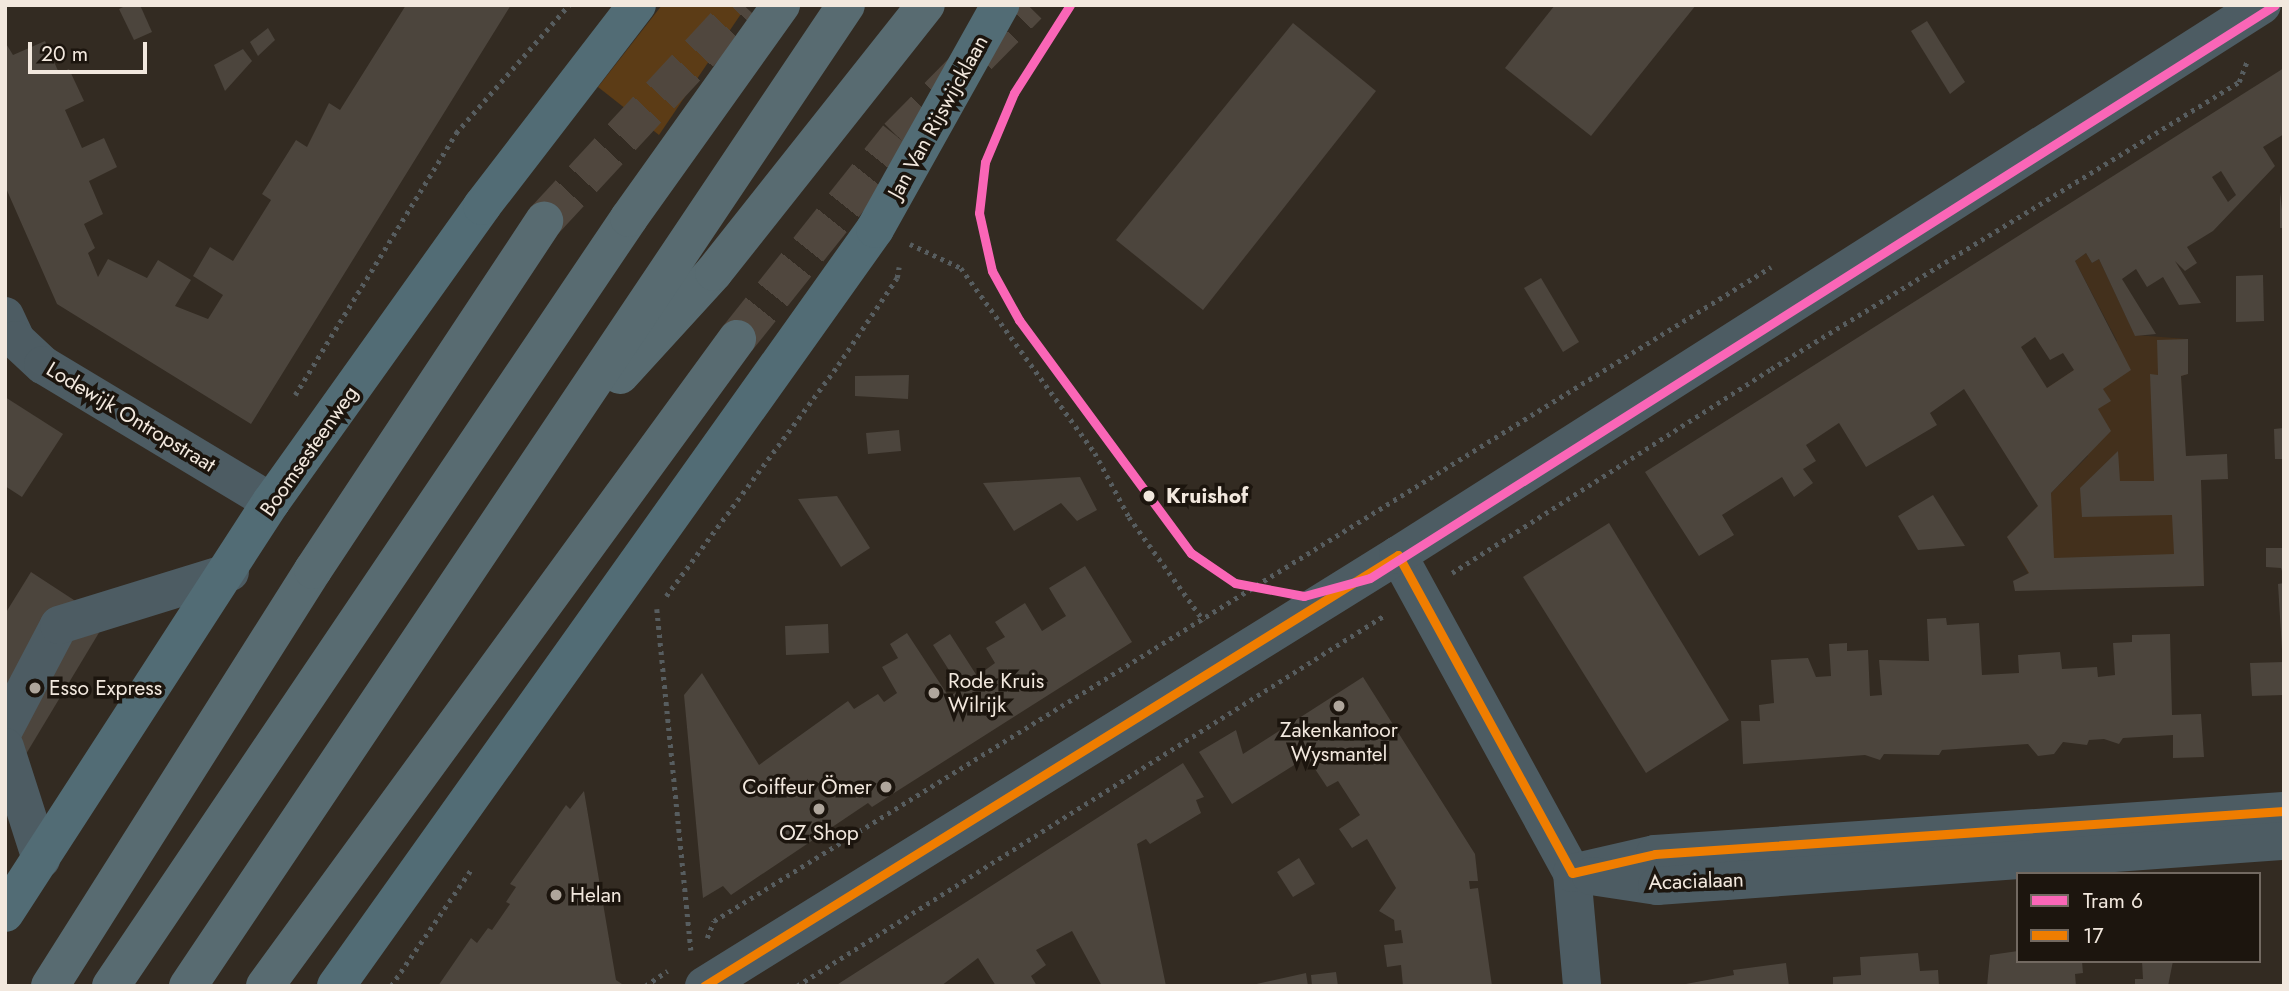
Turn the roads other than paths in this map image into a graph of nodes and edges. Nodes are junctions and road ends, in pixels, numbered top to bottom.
1 (637, 5) edge
2 (781, 5) edge
3 (846, 5) edge
4 (926, 5) edge
5 (1000, 5) edge
6 (2262, 5) edge
7 (544, 221) tunnel mouth
8 (5, 316) edge
9 (737, 339) tunnel mouth
10 (557, 443) junction
11 (271, 502) junction
12 (1398, 555) junction
13 (230, 572) junction
14 (5, 728) edge
15 (5, 747) edge
16 (2284, 811) edge
17 (2284, 841) edge
18 (41, 859) junction
19 (1572, 873) junction
20 (7, 904) edge
21 (698, 972) edge
22 (50, 986) edge
23 (111, 986) edge
24 (188, 986) edge
25 (265, 986) edge
26 (336, 986) edge
27 (1582, 986) edge

1 - 11 main road, Boomsesteenweg
2 - 23 highway
3 - 10 highway
4 - 10 highway
5 - 26 main road, Jan Van Rijswijcklaan
6 - 12 street
7 - 22 highway
8 - 11 street, Lodewijk Ontropstraat
9 - 25 highway
10 - 24 highway
11 - 13 main road, Boomsesteenweg
12 - 19 street
12 - 21 street
13 - 14 street
13 - 18 main road, Boomsesteenweg
15 - 18 street
16 - 19 street, Acacialaan
17 - 19 street, Acacialaan
18 - 20 main road, Boomsesteenweg
19 - 27 street

